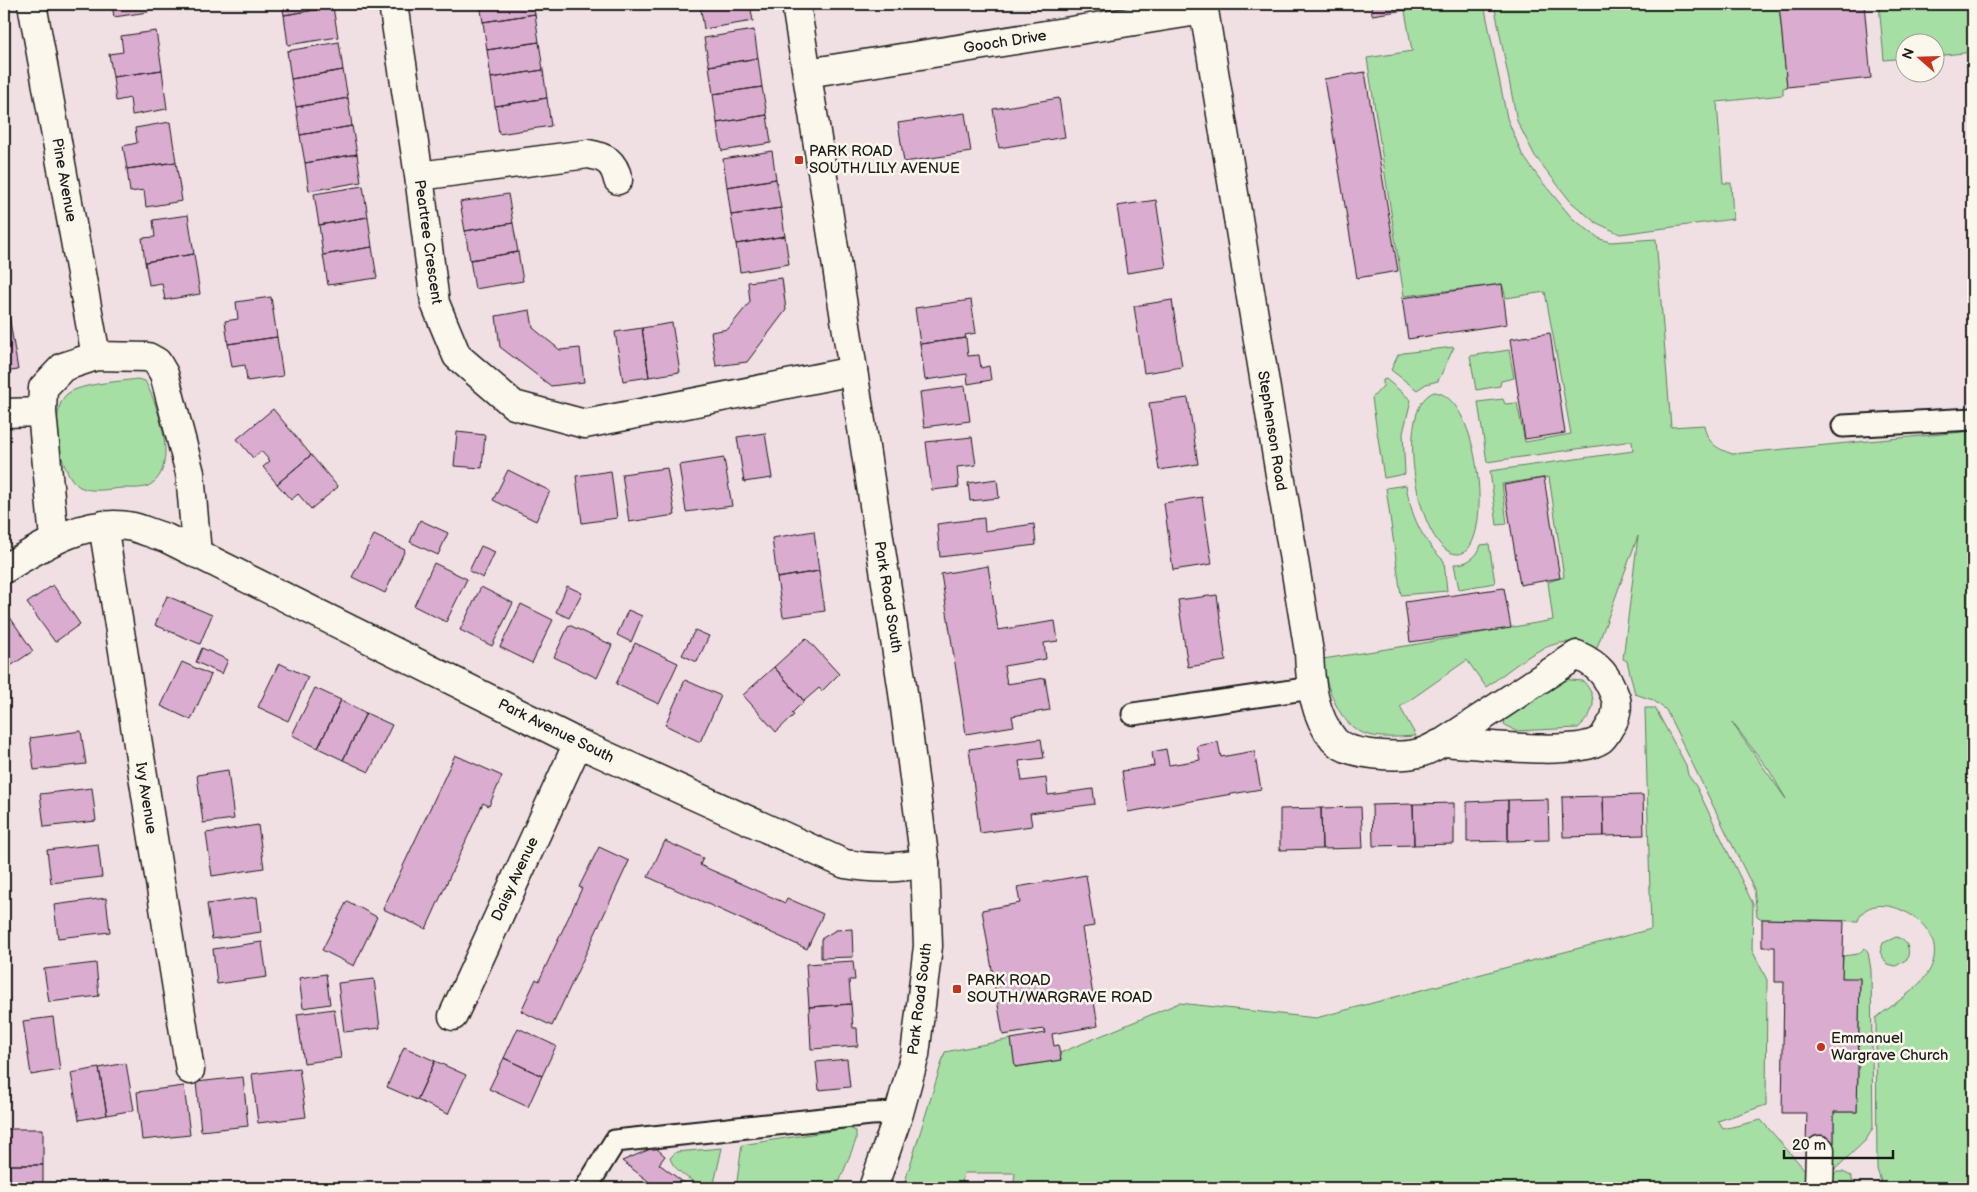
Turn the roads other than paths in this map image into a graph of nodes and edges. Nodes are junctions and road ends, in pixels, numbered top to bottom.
1 (32, 4) edge
2 (393, 4) edge
3 (796, 4) edge
4 (1204, 7) edge
5 (807, 74) junction
6 (419, 176) junction
7 (618, 180) dead end
8 (96, 356) junction
9 (854, 372) junction
10 (42, 412) junction
11 (4, 413) edge
12 (1973, 419) edge
13 (1843, 426) dead end
14 (103, 525) junction
15 (54, 539) junction
16 (197, 554) junction
17 (4, 569) edge
18 (1312, 688) junction
19 (1132, 714) dead end
20 (1444, 742) junction
21 (578, 743) junction
22 (925, 863) junction
23 (453, 1016) dead end
24 (190, 1070) dead end
25 (899, 1113) junction
26 (1820, 1150) dead end
27 (586, 1188) edge
28 (873, 1188) edge
29 (1819, 1188) edge

1 - 8 street, Pine Avenue
2 - 6 street, Peartree Crescent
3 - 5 street, Park Road South
4 - 5 street, Gooch Drive
4 - 18 street, Stephenson Road
5 - 9 street, Park Road South
6 - 7 street
6 - 9 street, Peartree Crescent
8 - 10 street
8 - 16 street
9 - 22 street, Park Road South
10 - 11 street
10 - 15 street
12 - 13 lane
14 - 15 street, Park Avenue South
14 - 16 street, Park Avenue South
14 - 24 street, Ivy Avenue
15 - 17 street, Park Avenue South
16 - 21 street, Park Avenue South
18 - 19 lane
18 - 20 street, Stephenson Road
20 - 20 street, Stephenson Road
21 - 22 street, Park Avenue South
21 - 23 street, Daisy Avenue
22 - 25 street, Park Road South
25 - 27 lane
25 - 28 street, Park Road South
26 - 29 street

